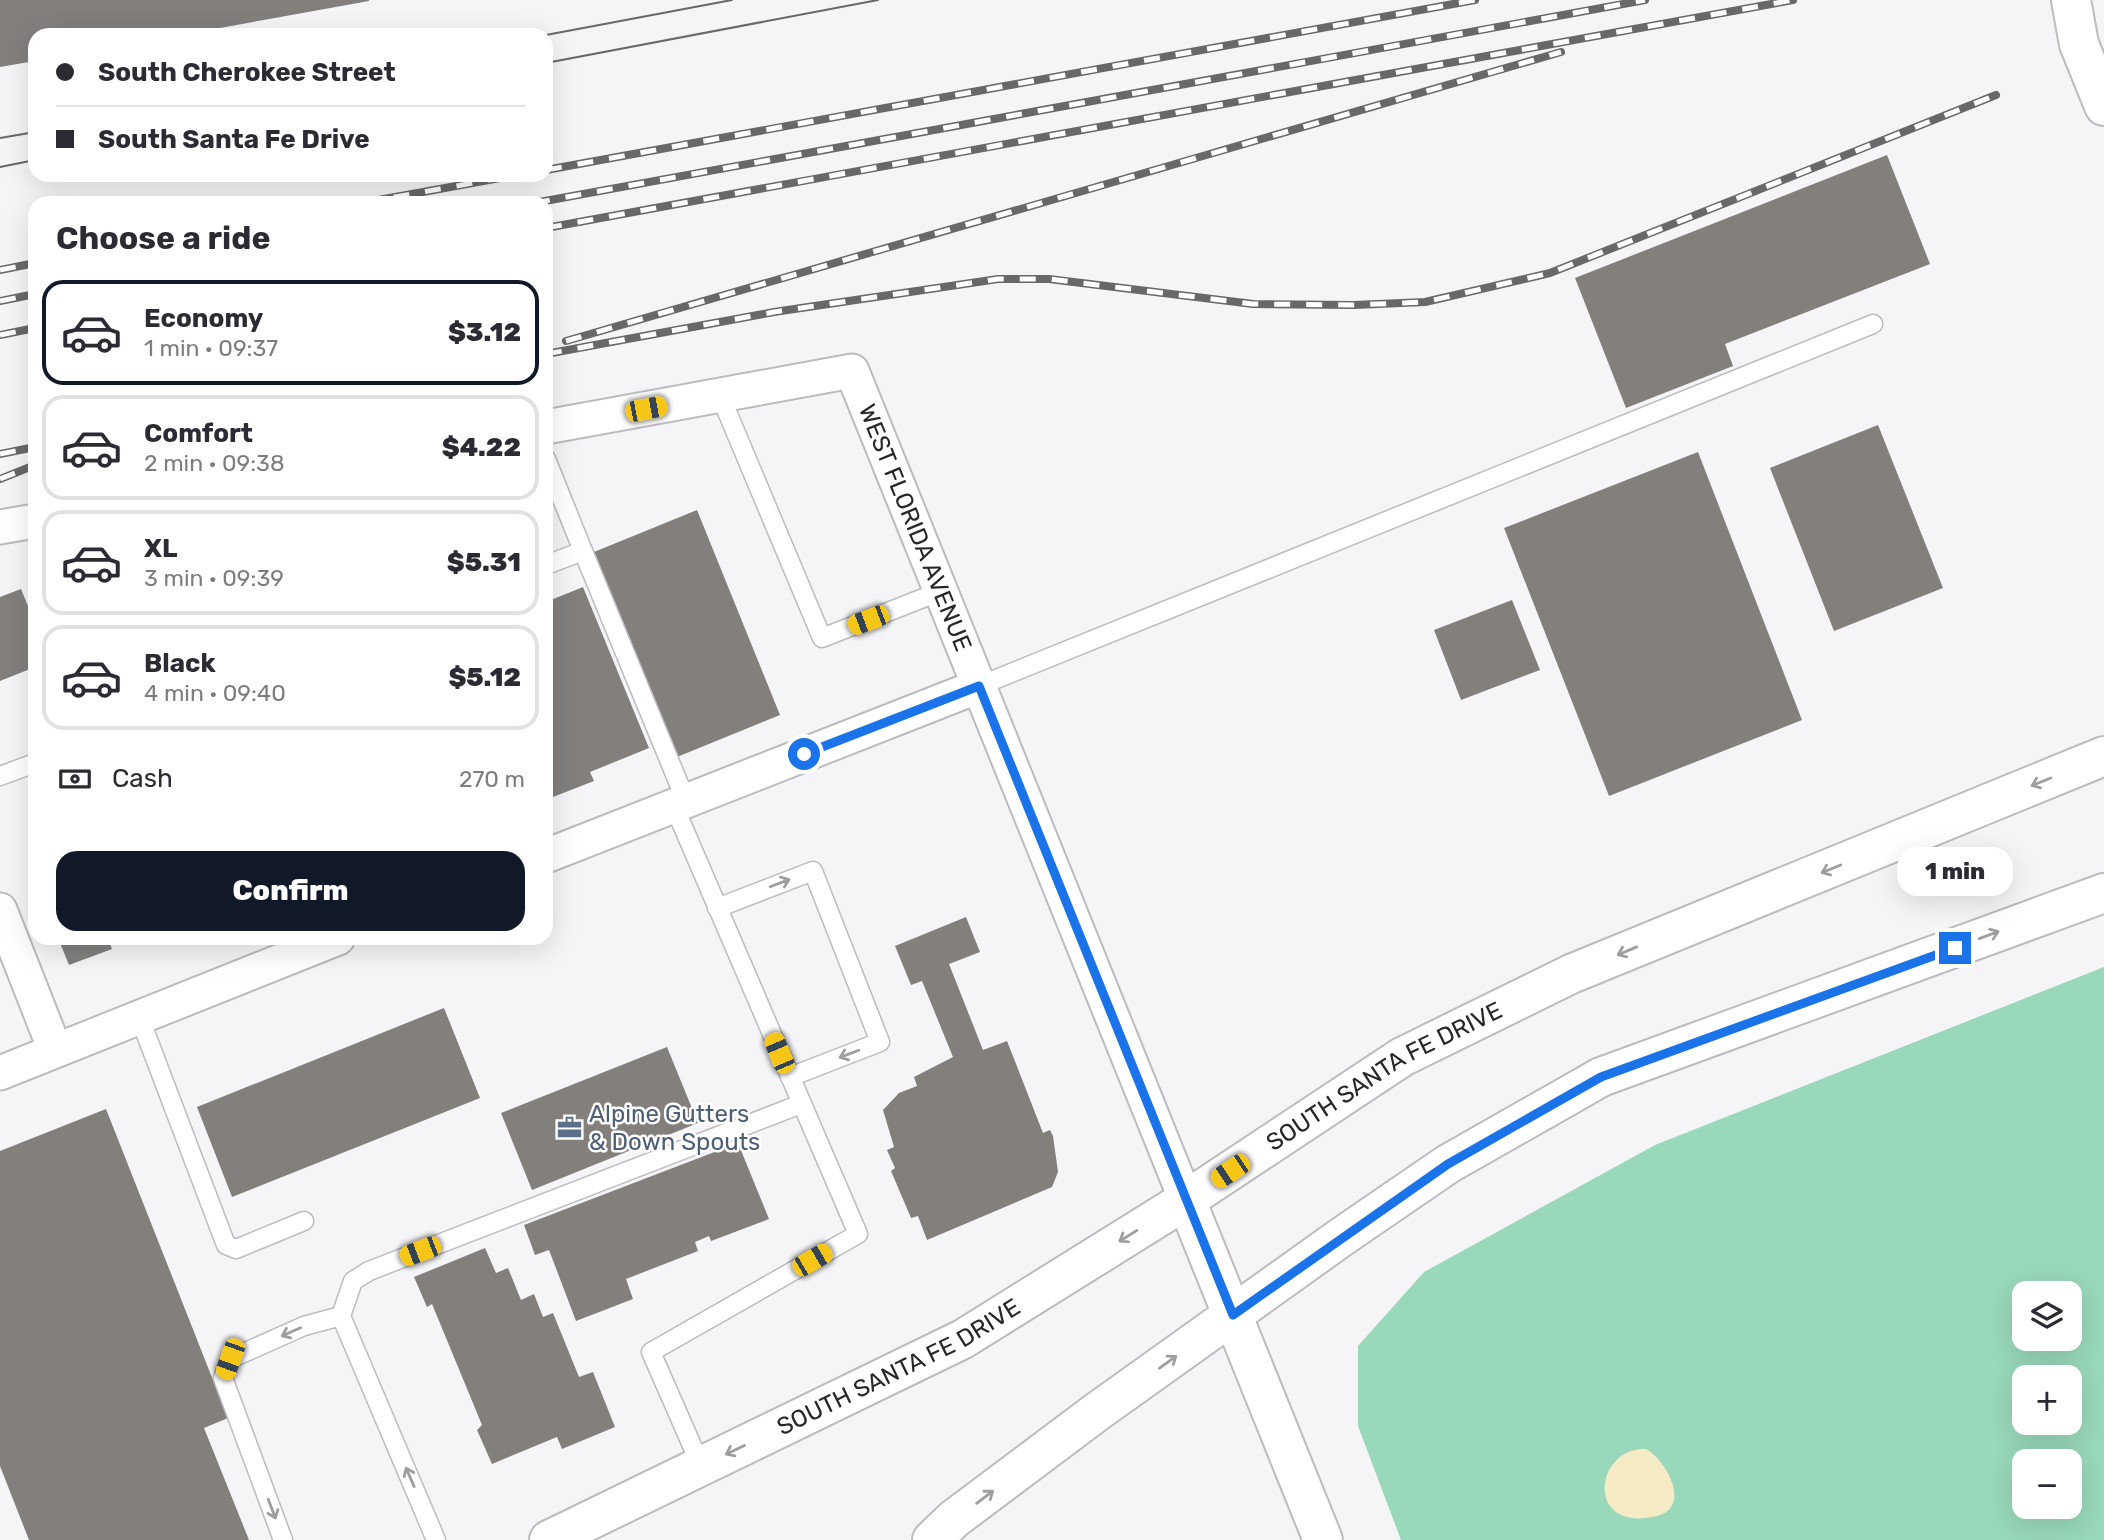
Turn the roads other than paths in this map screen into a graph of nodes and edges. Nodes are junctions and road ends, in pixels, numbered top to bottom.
1 (2046, 0) edge
2 (2071, 0) edge
3 (2079, 44) junction
4 (2104, 106) edge
5 (1873, 324) dead end
6 (720, 395) junction
7 (553, 426) edge
8 (553, 476) edge
9 (28, 522) edge
10 (0, 527) edge
11 (583, 551) junction
12 (553, 562) edge
13 (941, 591) junction
14 (979, 686) junction
15 (2104, 756) edge
16 (28, 766) edge
17 (0, 776) edge
18 (680, 804) junction
19 (553, 853) edge
20 (2104, 893) edge
21 (717, 908) junction
22 (0, 910) edge
23 (320, 945) edge
24 (139, 1016) junction
25 (55, 1050) junction
26 (3, 1068) edge
27 (790, 1077) junction
28 (801, 1104) junction
29 (1186, 1200) junction
30 (304, 1222) dead end
31 (1233, 1315) junction
32 (341, 1316) junction
33 (701, 1466) junction
34 (283, 1540) edge
35 (436, 1540) edge
36 (549, 1540) edge
37 (932, 1540) edge
38 (1323, 1540) edge

1 - 3 main road
2 - 3 main road
3 - 4 main road
5 - 14 lane
6 - 7 street
6 - 13 street, WEST FLORIDA AVENUE
6 - 13 lane
8 - 11 lane
9 - 10 street
11 - 12 lane
11 - 18 lane
13 - 14 street, WEST FLORIDA AVENUE
14 - 18 street
14 - 29 street, WEST FLORIDA AVENUE
15 -> 29 main road, SOUTH SANTA FE DRIVE
16 - 17 lane
18 - 19 street
18 - 21 lane
31 -> 20 main road
21 - 27 lane
21 -> 27 lane
22 - 25 street
23 - 24 street
24 - 25 street
24 - 30 lane
25 - 26 street
27 - 28 lane
28 - 32 lane
28 - 33 lane
29 - 31 main road, WEST FLORIDA AVENUE
29 -> 33 main road, SOUTH SANTA FE DRIVE
37 -> 31 main road
31 - 38 main road, WEST FLORIDA AVENUE
32 -> 34 lane
35 -> 32 lane
33 - 36 main road, SOUTH SANTA FE DRIVE

